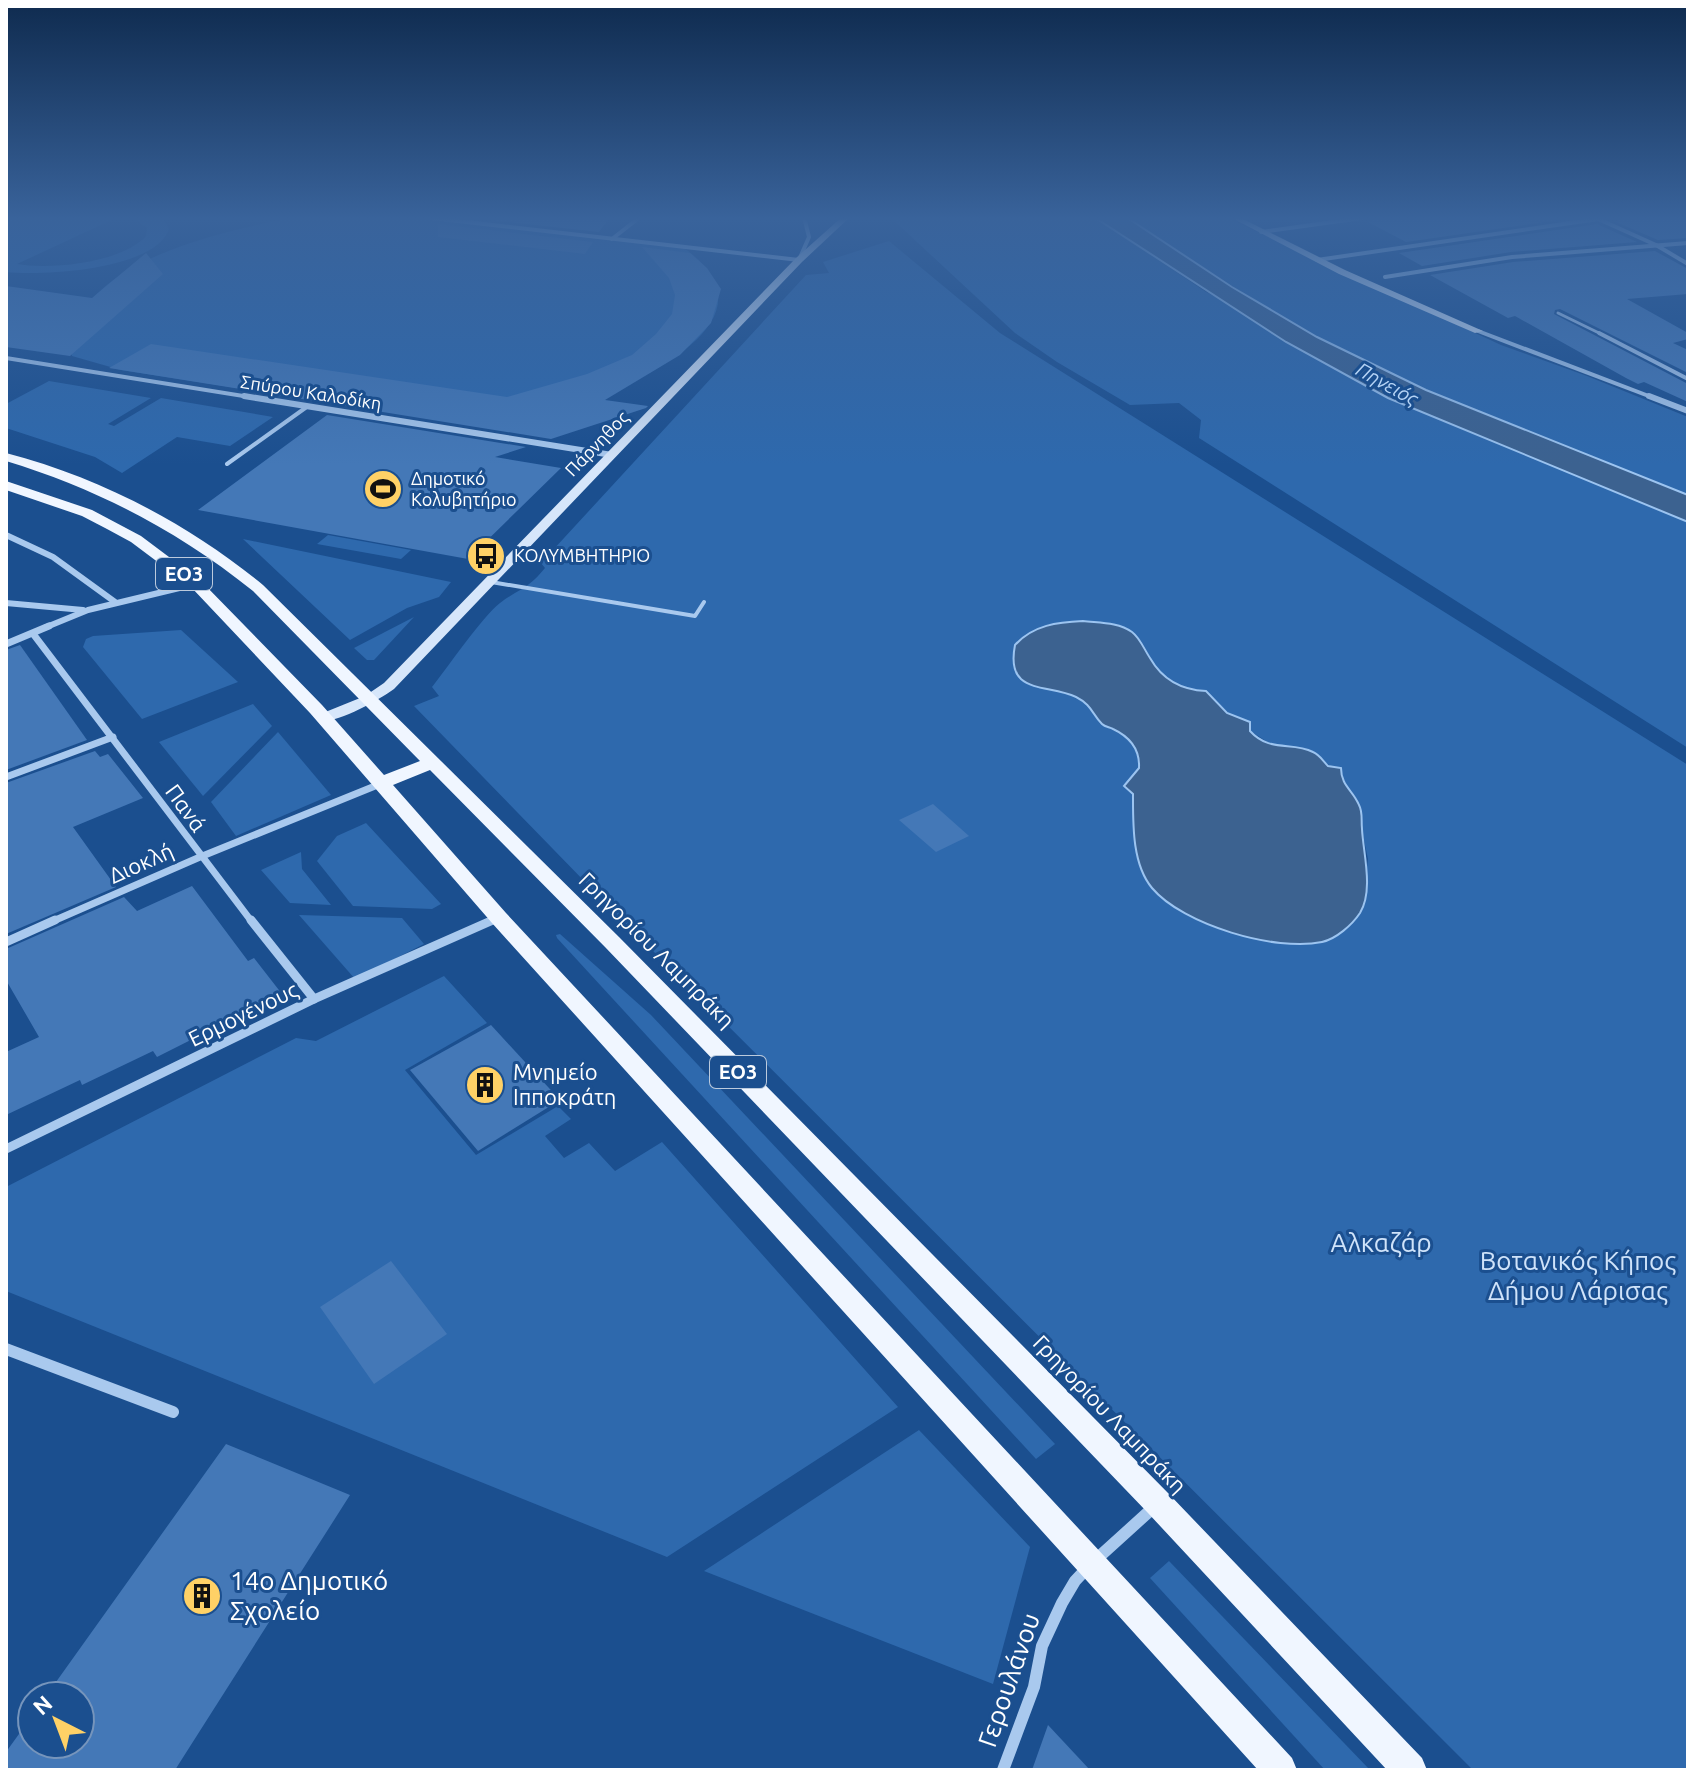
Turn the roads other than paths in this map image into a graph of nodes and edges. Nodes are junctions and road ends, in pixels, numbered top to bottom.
1 (761, 300) edge
2 (1407, 300) edge
3 (1558, 313) dead end
4 (1478, 331) joint
5 (1599, 333) joint
6 (6, 358) edge
7 (1688, 379) edge
8 (308, 406) junction
9 (1688, 411) edge
10 (612, 455) junction
11 (6, 457) edge
12 (227, 464) dead end
13 (6, 485) edge
14 (6, 535) edge
15 (489, 582) junction
16 (196, 584) junction
17 (115, 602) junction
18 (704, 602) dead end
19 (6, 603) edge
20 (88, 610) junction
21 (34, 635) junction
22 (6, 644) edge
23 (379, 692) junction
24 (323, 718) junction
25 (113, 737) junction
26 (431, 763) junction
27 (6, 777) edge
28 (380, 784) junction
29 (200, 857) junction
30 (499, 918) junction
31 (6, 942) edge
32 (314, 999) junction
33 (6, 1149) edge
34 (6, 1349) edge
35 (173, 1412) dead end
36 (1158, 1503) junction
37 (1090, 1565) junction
38 (1003, 1770) edge
39 (1280, 1770) edge
40 (1410, 1770) edge

1 - 10 street, Πάρνηθος
2 - 4 street
3 - 5 lane
4 - 9 street
5 - 7 street
6 - 8 street, Σπύρου Καλοδίκη
8 - 10 street, Σπύρου Καλοδίκη
8 - 12 lane
10 - 15 street, Πάρνηθος
11 - 23 main road, Γρηγορίου Λαμπράκη / ΕΟ3
13 - 16 main road, ΕΟ3
14 - 17 street
15 - 18 lane
15 - 23 street, Πάρνηθος
16 - 17 street
16 - 24 main road, ΕΟ3
17 - 20 street
19 - 20 street
20 - 21 street
21 - 22 street
21 - 25 street, Πανά
23 - 24 street
23 - 26 main road, Γρηγορίου Λαμπράκη / ΕΟ3
24 - 28 main road, ΕΟ3
25 - 27 street
25 - 29 street, Πανά
26 - 28 main road
26 - 36 main road, Γρηγορίου Λαμπράκη / ΕΟ3
28 - 29 street, Διοκλή
28 - 30 main road, ΕΟ3
29 - 31 street, Διοκλή
29 - 32 street, Πανά
30 - 32 street, Ερμογένους
30 - 37 main road, ΕΟ3
32 - 33 street, Ερμογένους
34 - 35 street
36 - 37 street, Γερουλάνου
36 - 40 main road, Γρηγορίου Λαμπράκη / ΕΟ3
37 - 38 street, Γερουλάνου
37 - 39 main road, ΕΟ3

